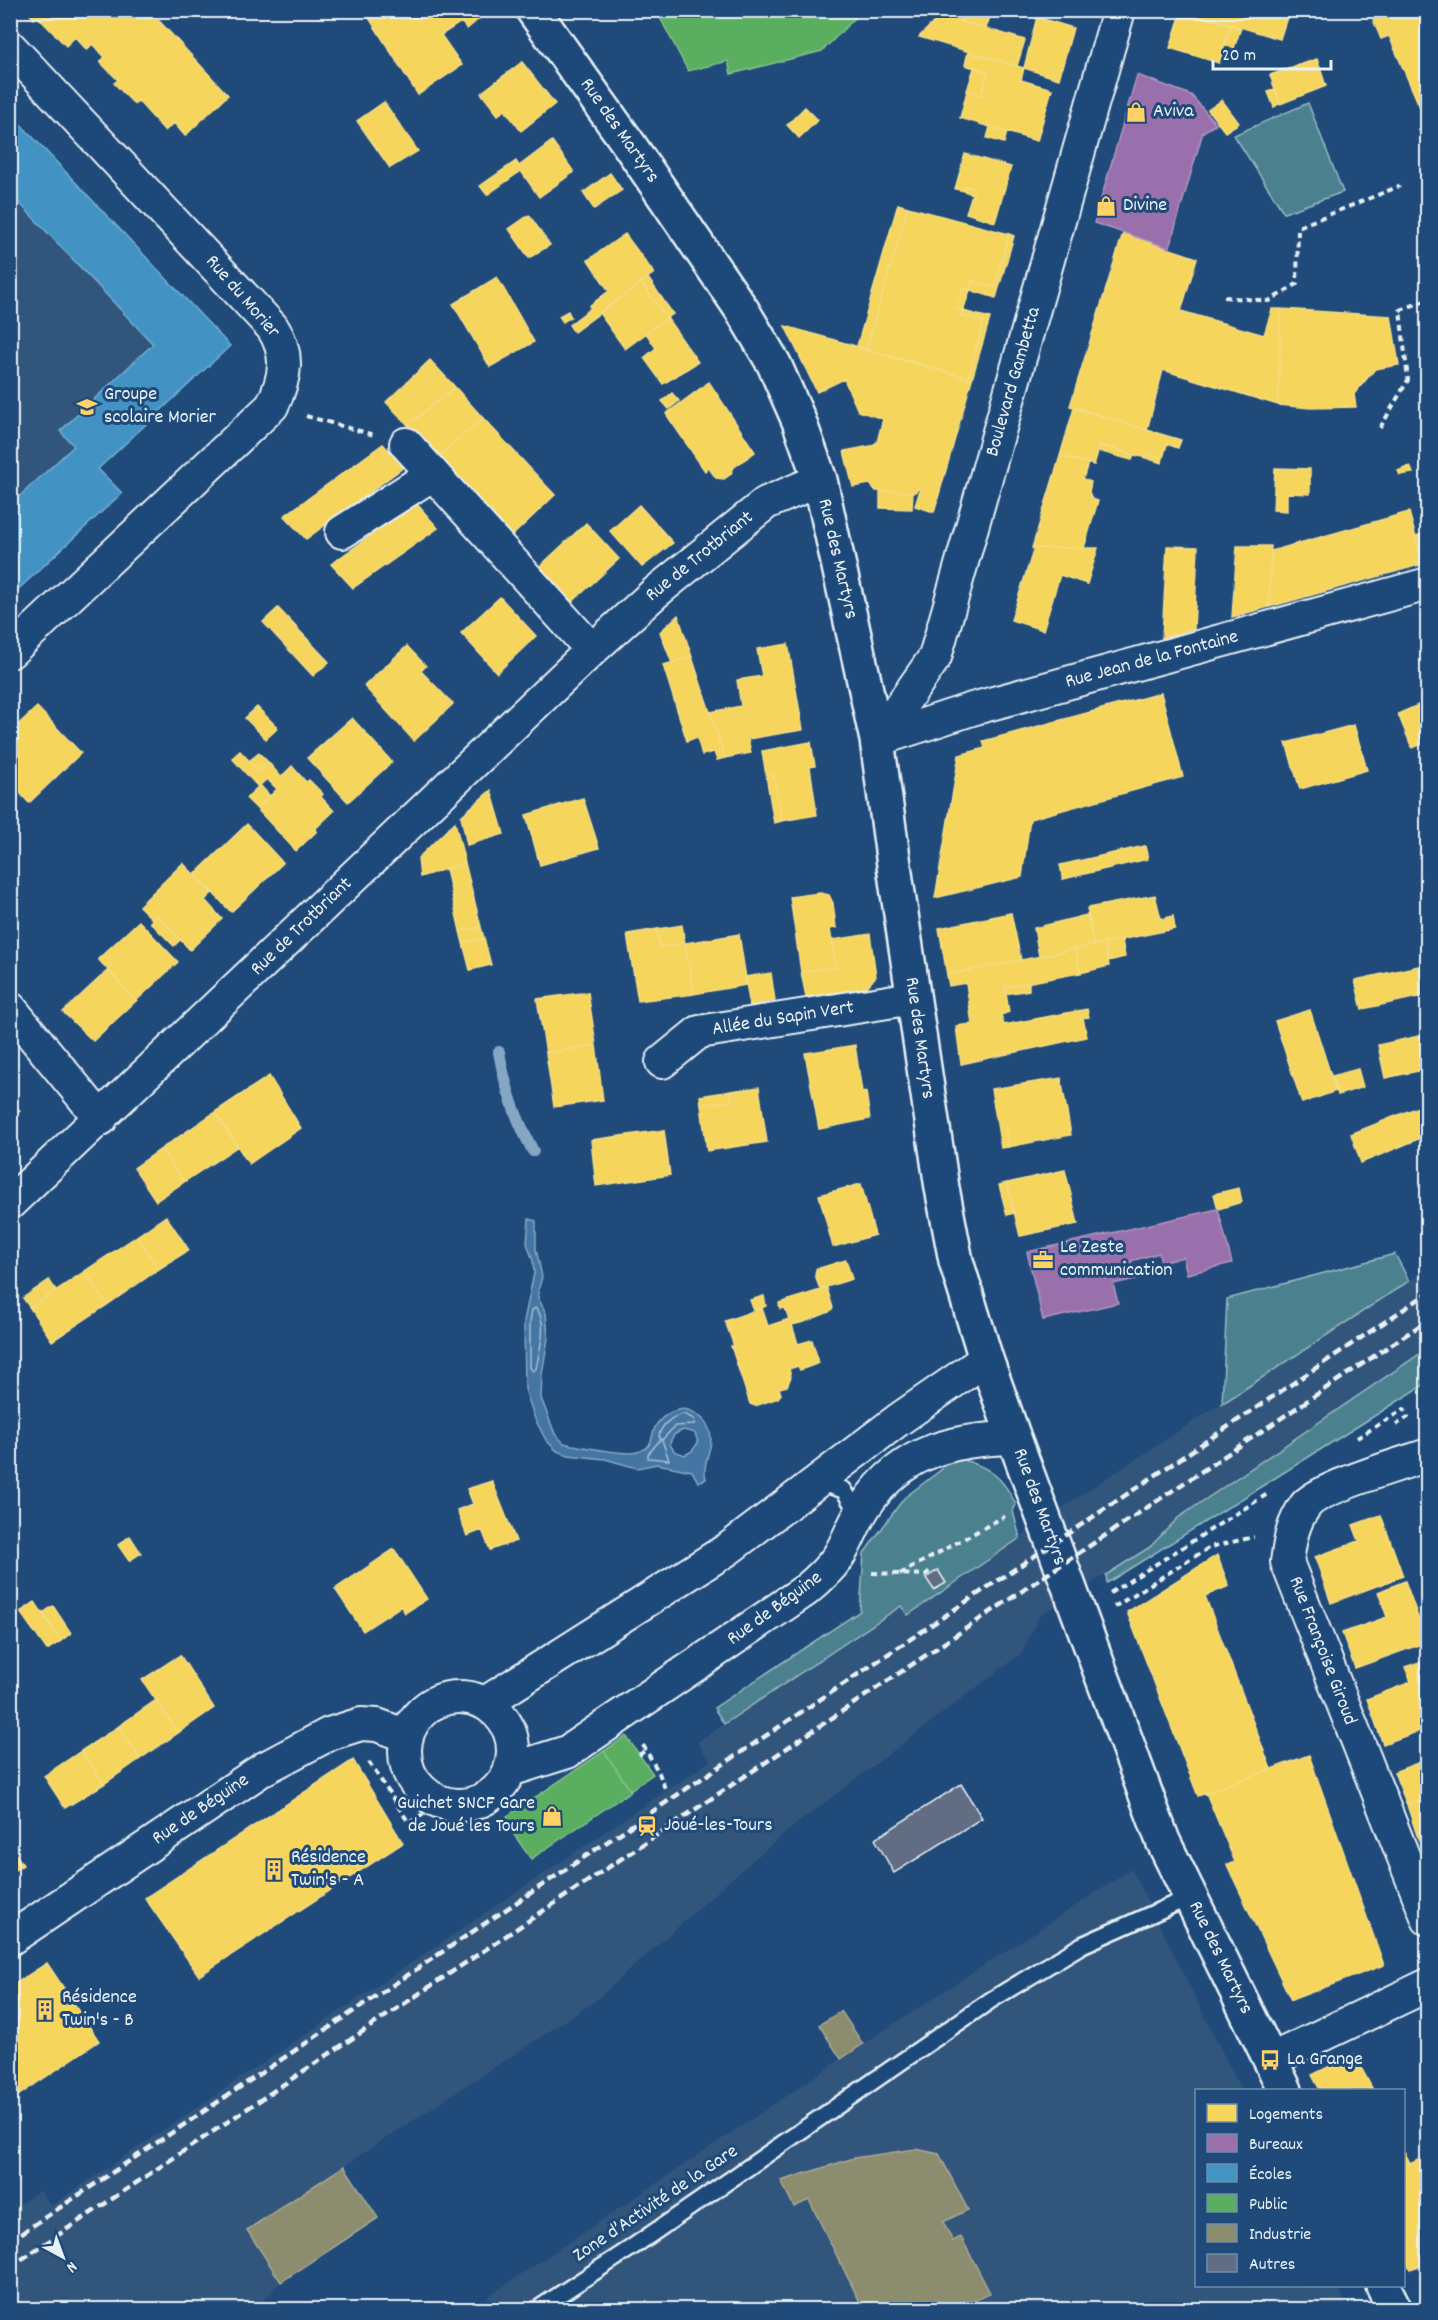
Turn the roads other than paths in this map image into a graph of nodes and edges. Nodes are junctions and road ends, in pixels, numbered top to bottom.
1 (533, 10) edge
2 (1119, 10) edge
3 (12, 52) edge
4 (406, 444) road end
5 (433, 474) junction
6 (820, 480) junction
7 (342, 532) dead end
8 (1428, 584) edge
9 (592, 650) junction
10 (10, 652) edge
11 (877, 740) junction
12 (914, 999) junction
13 (10, 1008) edge
14 (662, 1062) dead end
15 (101, 1119) junction
16 (10, 1203) edge
17 (986, 1359) junction
18 (1014, 1438) junction
19 (1428, 1455) edge
20 (816, 1482) junction
21 (859, 1516) junction
22 (484, 1703) junction
23 (407, 1736) junction
24 (510, 1770) junction
25 (1190, 1897) junction
26 (1428, 1919) edge
27 (10, 1939) edge
28 (1428, 1985) edge
29 (1270, 2061) junction
30 (1284, 2089) edge
31 (1384, 2287) edge
32 (536, 2310) edge
33 (1395, 2310) edge

1 - 6 main road, Rue des Martyrs
2 - 11 street, Boulevard Gambetta
3 - 10 street, Rue du Morier
4 - 5 street
5 - 7 street
5 - 9 street
6 - 9 street, Rue de Trotbriant
6 - 11 main road, Rue des Martyrs
8 - 11 street, Rue Jean de la Fontaine
9 - 15 street, Rue de Trotbriant
11 - 12 main road, Rue des Martyrs
12 - 14 street, Allée du Sapin Vert
12 - 17 main road, Rue des Martyrs
13 - 15 street
15 - 16 street, Rue de Trotbriant
17 - 18 main road, Rue des Martyrs
17 - 20 street
18 - 21 street, Rue de Béguine
18 - 25 main road, Rue des Martyrs
19 - 26 street, Rue Françoise Giroud
20 - 21 lane
20 - 22 street
21 - 24 street, Rue de Béguine
22 - 23 street
22 - 24 street
23 - 24 street
23 - 27 street, Rue de Béguine
25 - 29 main road, Rue des Martyrs
25 - 32 lane, Zone d’Activité de la Gare
28 - 29 street
29 - 30 main road, Rue des Martyrs
31 - 33 main road

